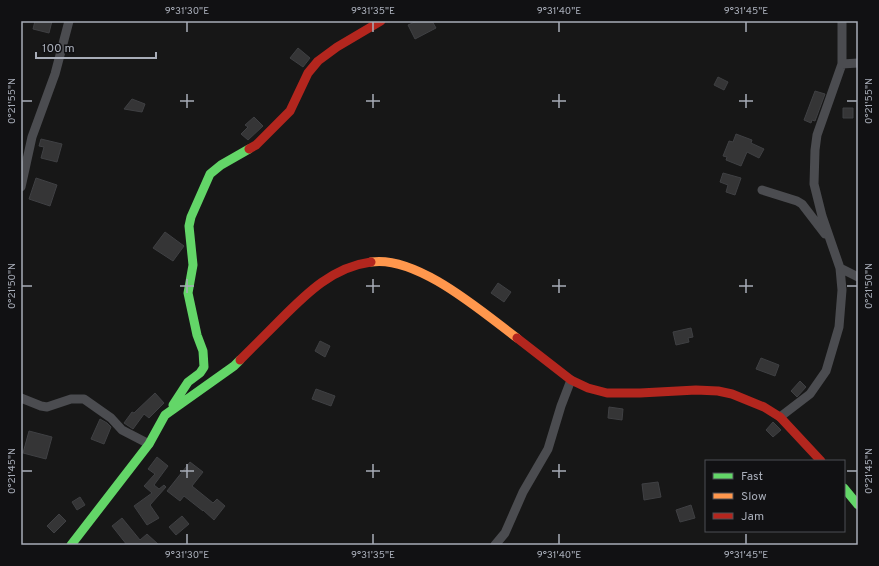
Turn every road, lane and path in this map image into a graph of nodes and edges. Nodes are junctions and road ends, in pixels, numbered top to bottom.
1 (69, 21) edge
2 (381, 21) edge
3 (842, 21) edge
4 (842, 64) junction
5 (858, 64) edge
6 (21, 187) edge
7 (762, 190) dead end
8 (828, 238) junction
9 (840, 268) junction
10 (858, 277) edge
11 (571, 380) junction
12 (21, 398) edge
13 (165, 415) junction
14 (780, 417) junction
15 (149, 444) junction
16 (820, 460) edge
17 (845, 489) edge
18 (858, 505) edge
19 (71, 545) edge
20 (495, 545) edge

1 - 6 street
2 - 13 street
3 - 4 street
4 - 5 street
4 - 8 street
7 - 8 street
8 - 9 street
9 - 10 street
9 - 14 street
11 - 13 street
11 - 14 street
11 - 20 street
12 - 15 street
13 - 15 street
14 - 16 street
15 - 19 street
17 - 18 street

